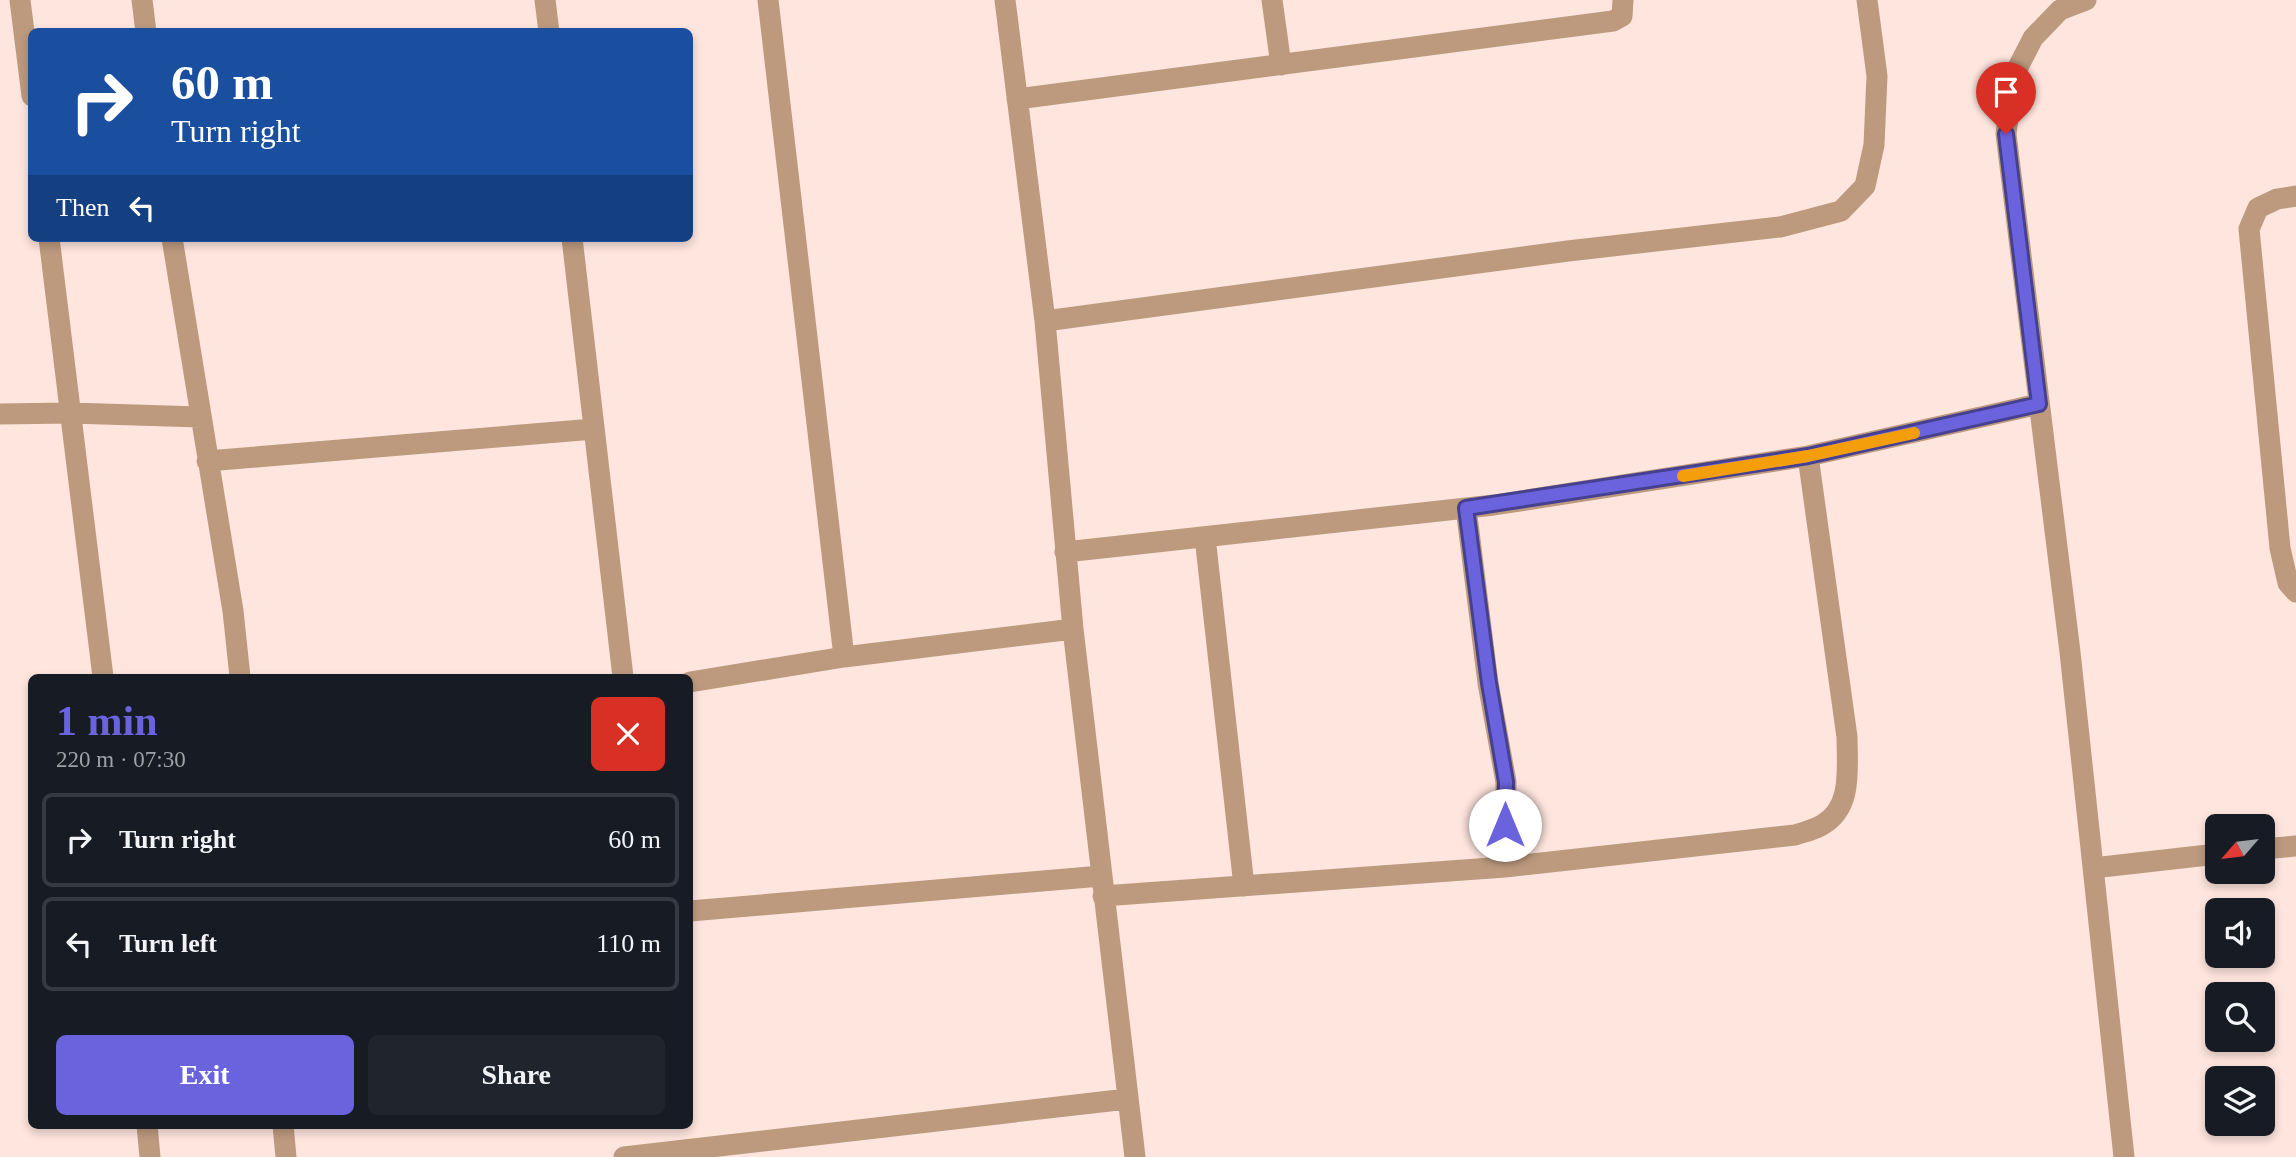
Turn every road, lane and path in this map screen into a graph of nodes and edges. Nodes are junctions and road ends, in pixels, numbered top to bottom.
1 (20, 0) edge
2 (142, 0) edge
3 (545, 0) edge
4 (768, 0) edge
5 (1004, 0) edge
6 (1272, 0) edge
7 (1623, 0) edge
8 (1867, 0) edge
9 (2086, 0) edge
10 (146, 28) edge
11 (548, 28) edge
12 (28, 64) edge
13 (1281, 65) junction
14 (1017, 99) junction
15 (2296, 196) edge
16 (48, 242) edge
17 (173, 242) edge
18 (572, 242) edge
19 (1045, 321) junction
20 (2039, 404) junction
21 (69, 413) junction
22 (0, 414) edge
23 (200, 417) junction
24 (594, 429) junction
25 (1808, 456) junction
26 (207, 461) junction
27 (1466, 508) junction
28 (1205, 537) junction
29 (1065, 552) junction
30 (2296, 592) edge
31 (1073, 629) junction
32 (844, 657) junction
33 (103, 674) edge
34 (240, 674) edge
35 (623, 674) edge
36 (693, 682) edge
37 (2296, 846) edge
38 (2275, 848) edge
39 (2205, 855) edge
40 (1505, 867) junction
41 (2093, 868) junction
42 (1102, 886) junction
43 (1244, 886) junction
44 (693, 911) edge
45 (1127, 1099) junction
46 (147, 1129) edge
47 (283, 1129) edge
48 (150, 1157) edge
49 (286, 1157) edge
50 (624, 1157) edge
51 (1135, 1157) edge
52 (2124, 1157) edge

1 - 12 street
2 - 10 street
3 - 11 street
4 - 32 street
5 - 14 street
6 - 13 street
7 - 13 street
8 - 19 street
9 - 20 street
13 - 14 street
14 - 19 street
15 - 30 street
16 - 21 street
17 - 23 street
18 - 24 street
19 - 29 street
20 - 25 street
20 - 41 street
21 - 22 street
21 - 23 street
21 - 33 street
23 - 26 street
24 - 26 street
24 - 35 street
25 - 27 street
25 - 40 street
26 - 34 street
27 - 28 street
27 - 40 street
28 - 29 street
28 - 43 street
29 - 31 street
31 - 32 street
31 - 42 street
32 - 36 street
37 - 38 street
39 - 41 street
40 - 43 street
41 - 52 street
42 - 43 street
42 - 44 street
42 - 45 street
45 - 50 street
45 - 51 street
46 - 48 street
47 - 49 street

